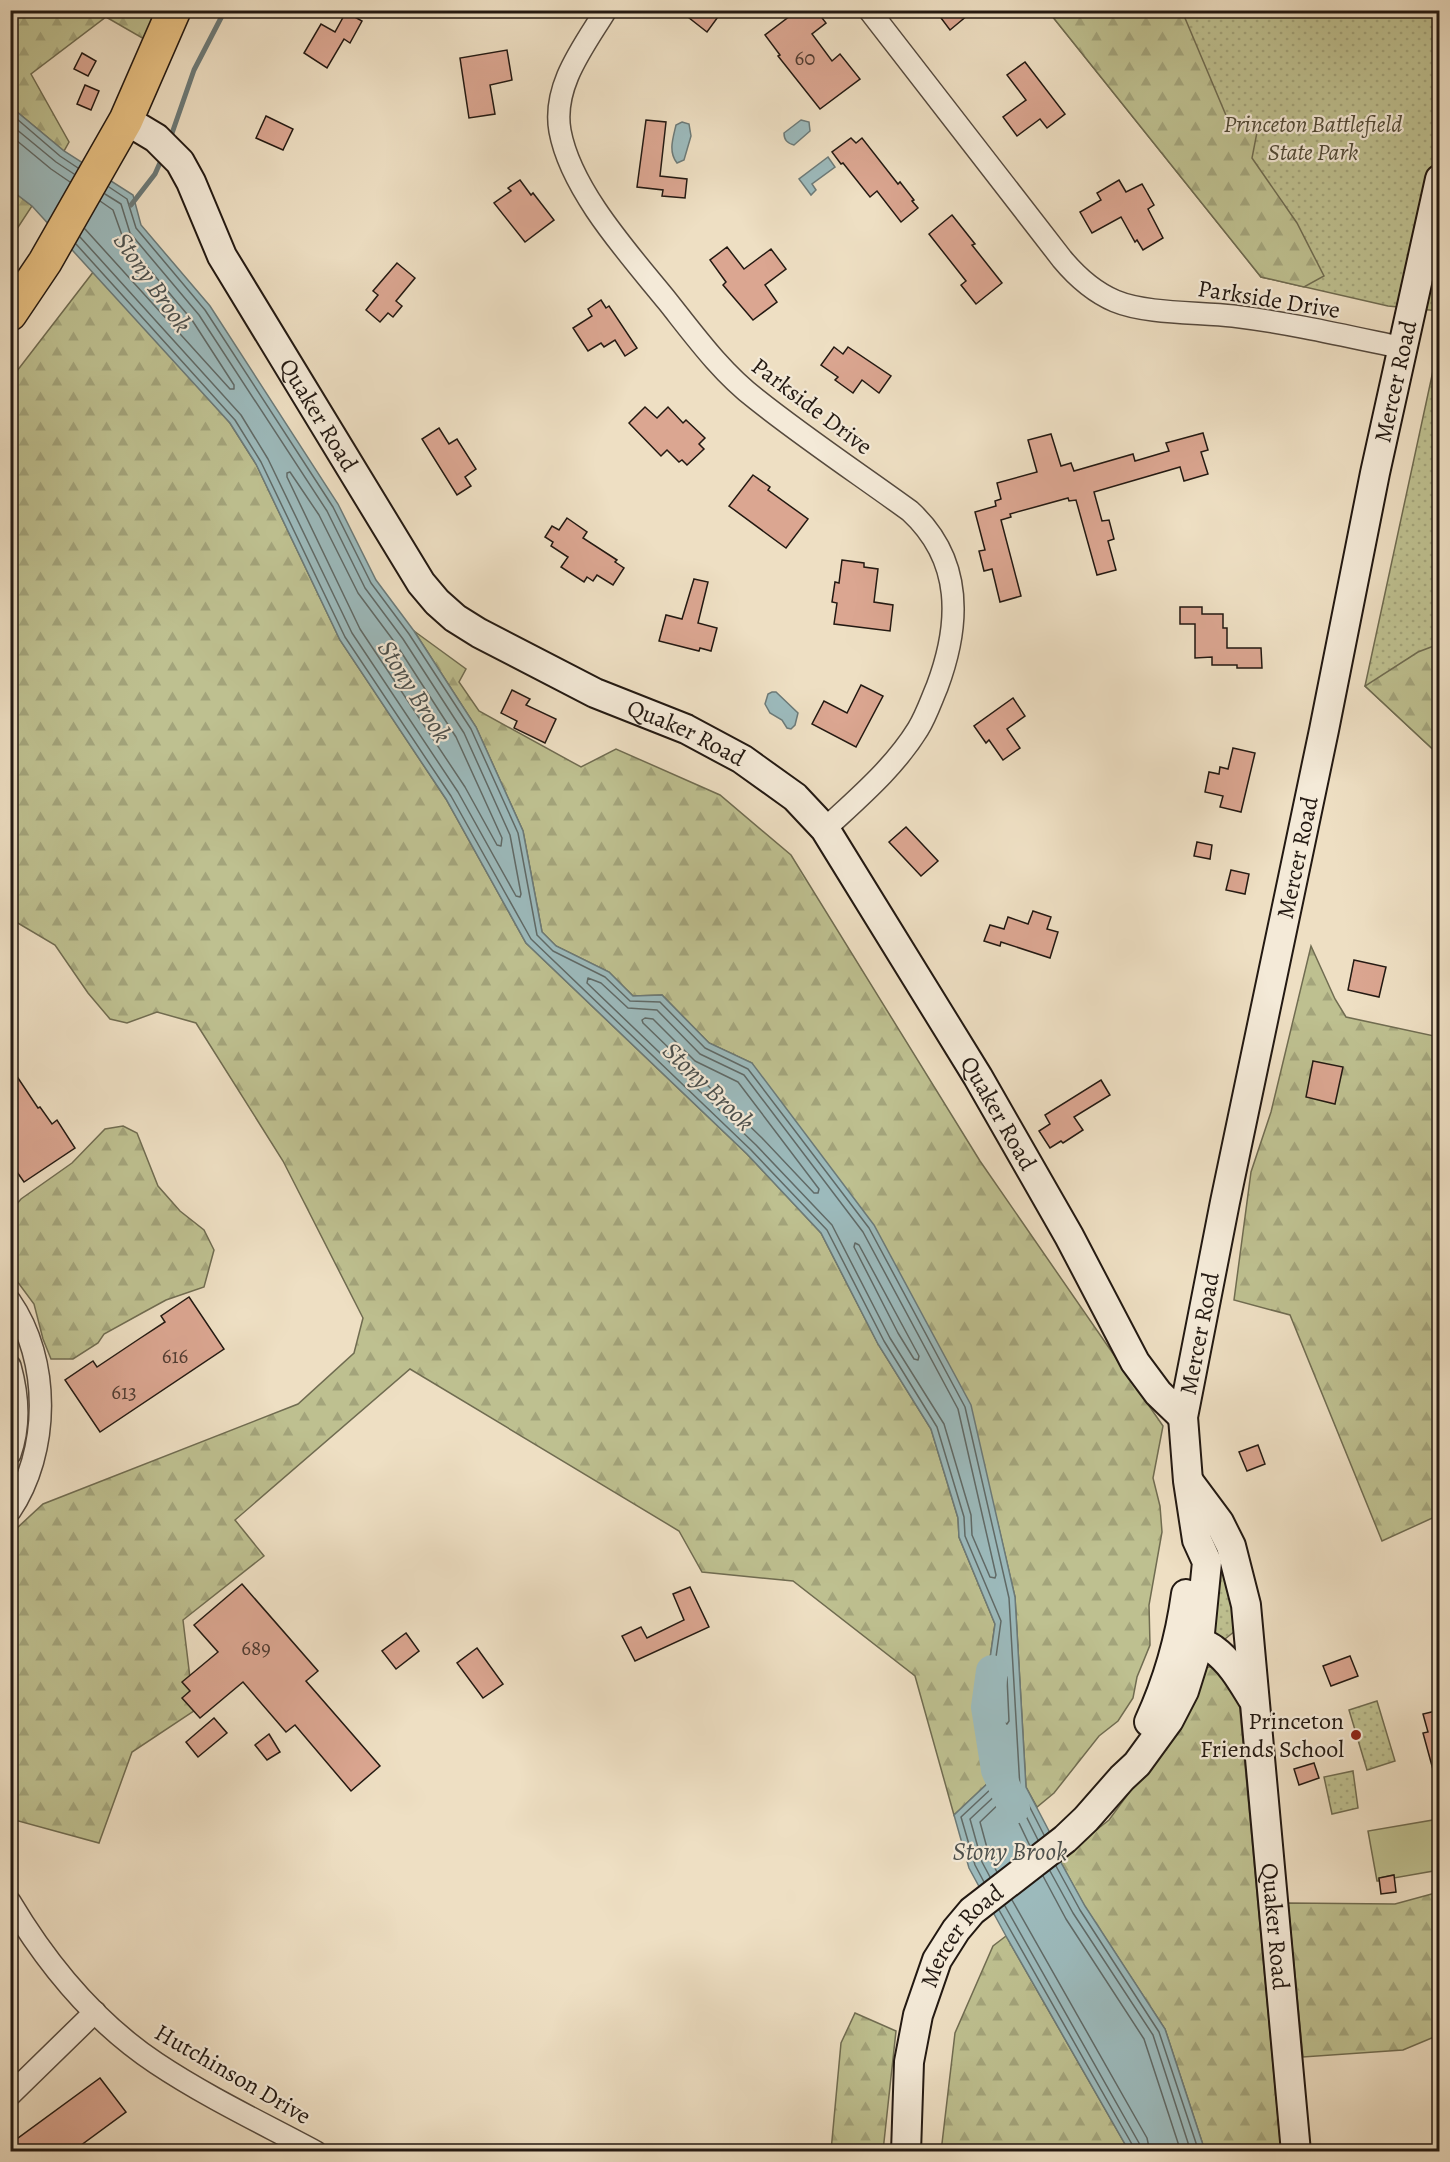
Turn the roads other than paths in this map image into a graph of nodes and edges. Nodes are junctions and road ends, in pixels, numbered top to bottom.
1 (174, 10) edge
2 (606, 10) edge
3 (869, 10) edge
4 (126, 120) junction
5 (1440, 179) edge
6 (10, 314) edge
7 (1403, 348) junction
8 (825, 829) junction
9 (10, 1301) edge
10 (29, 1340) junction
11 (10, 1351) edge
12 (10, 1366) edge
13 (1184, 1417) junction
14 (11, 1451) edge
15 (36, 1454) junction
16 (1188, 1481) junction
17 (10, 1511) edge
18 (1197, 1540) junction
19 (1235, 1565) junction
20 (1249, 1630) junction
21 (1197, 1638) junction
22 (1255, 1703) junction
23 (10, 1902) edge
24 (95, 2012) junction
25 (10, 2095) edge
26 (316, 2151) edge
27 (906, 2151) edge
28 (1296, 2151) edge

1 - 4 highway
2 - 8 street, Parkside Drive
3 - 7 street, Parkside Drive
4 - 6 highway
4 - 8 street, Quaker Road
5 - 7 street, Mercer Road
7 - 13 street, Mercer Road
8 - 13 street, Quaker Road
9 - 10 street
10 - 11 street
10 - 15 street
12 - 14 street
13 - 16 street, Mercer Road
14 - 15 street
15 - 17 street
16 - 18 street, Mercer Road
16 - 19 street, Quaker Road
18 - 19 street
18 - 21 street, Mercer Road
19 - 20 street, Quaker Road
20 - 21 street
20 - 22 street, Quaker Road
21 - 22 street, Quaker Road
21 - 27 street, Mercer Road
22 - 28 street, Quaker Road
23 - 24 street, Hutchinson Drive
24 - 25 street
24 - 26 street, Hutchinson Drive

